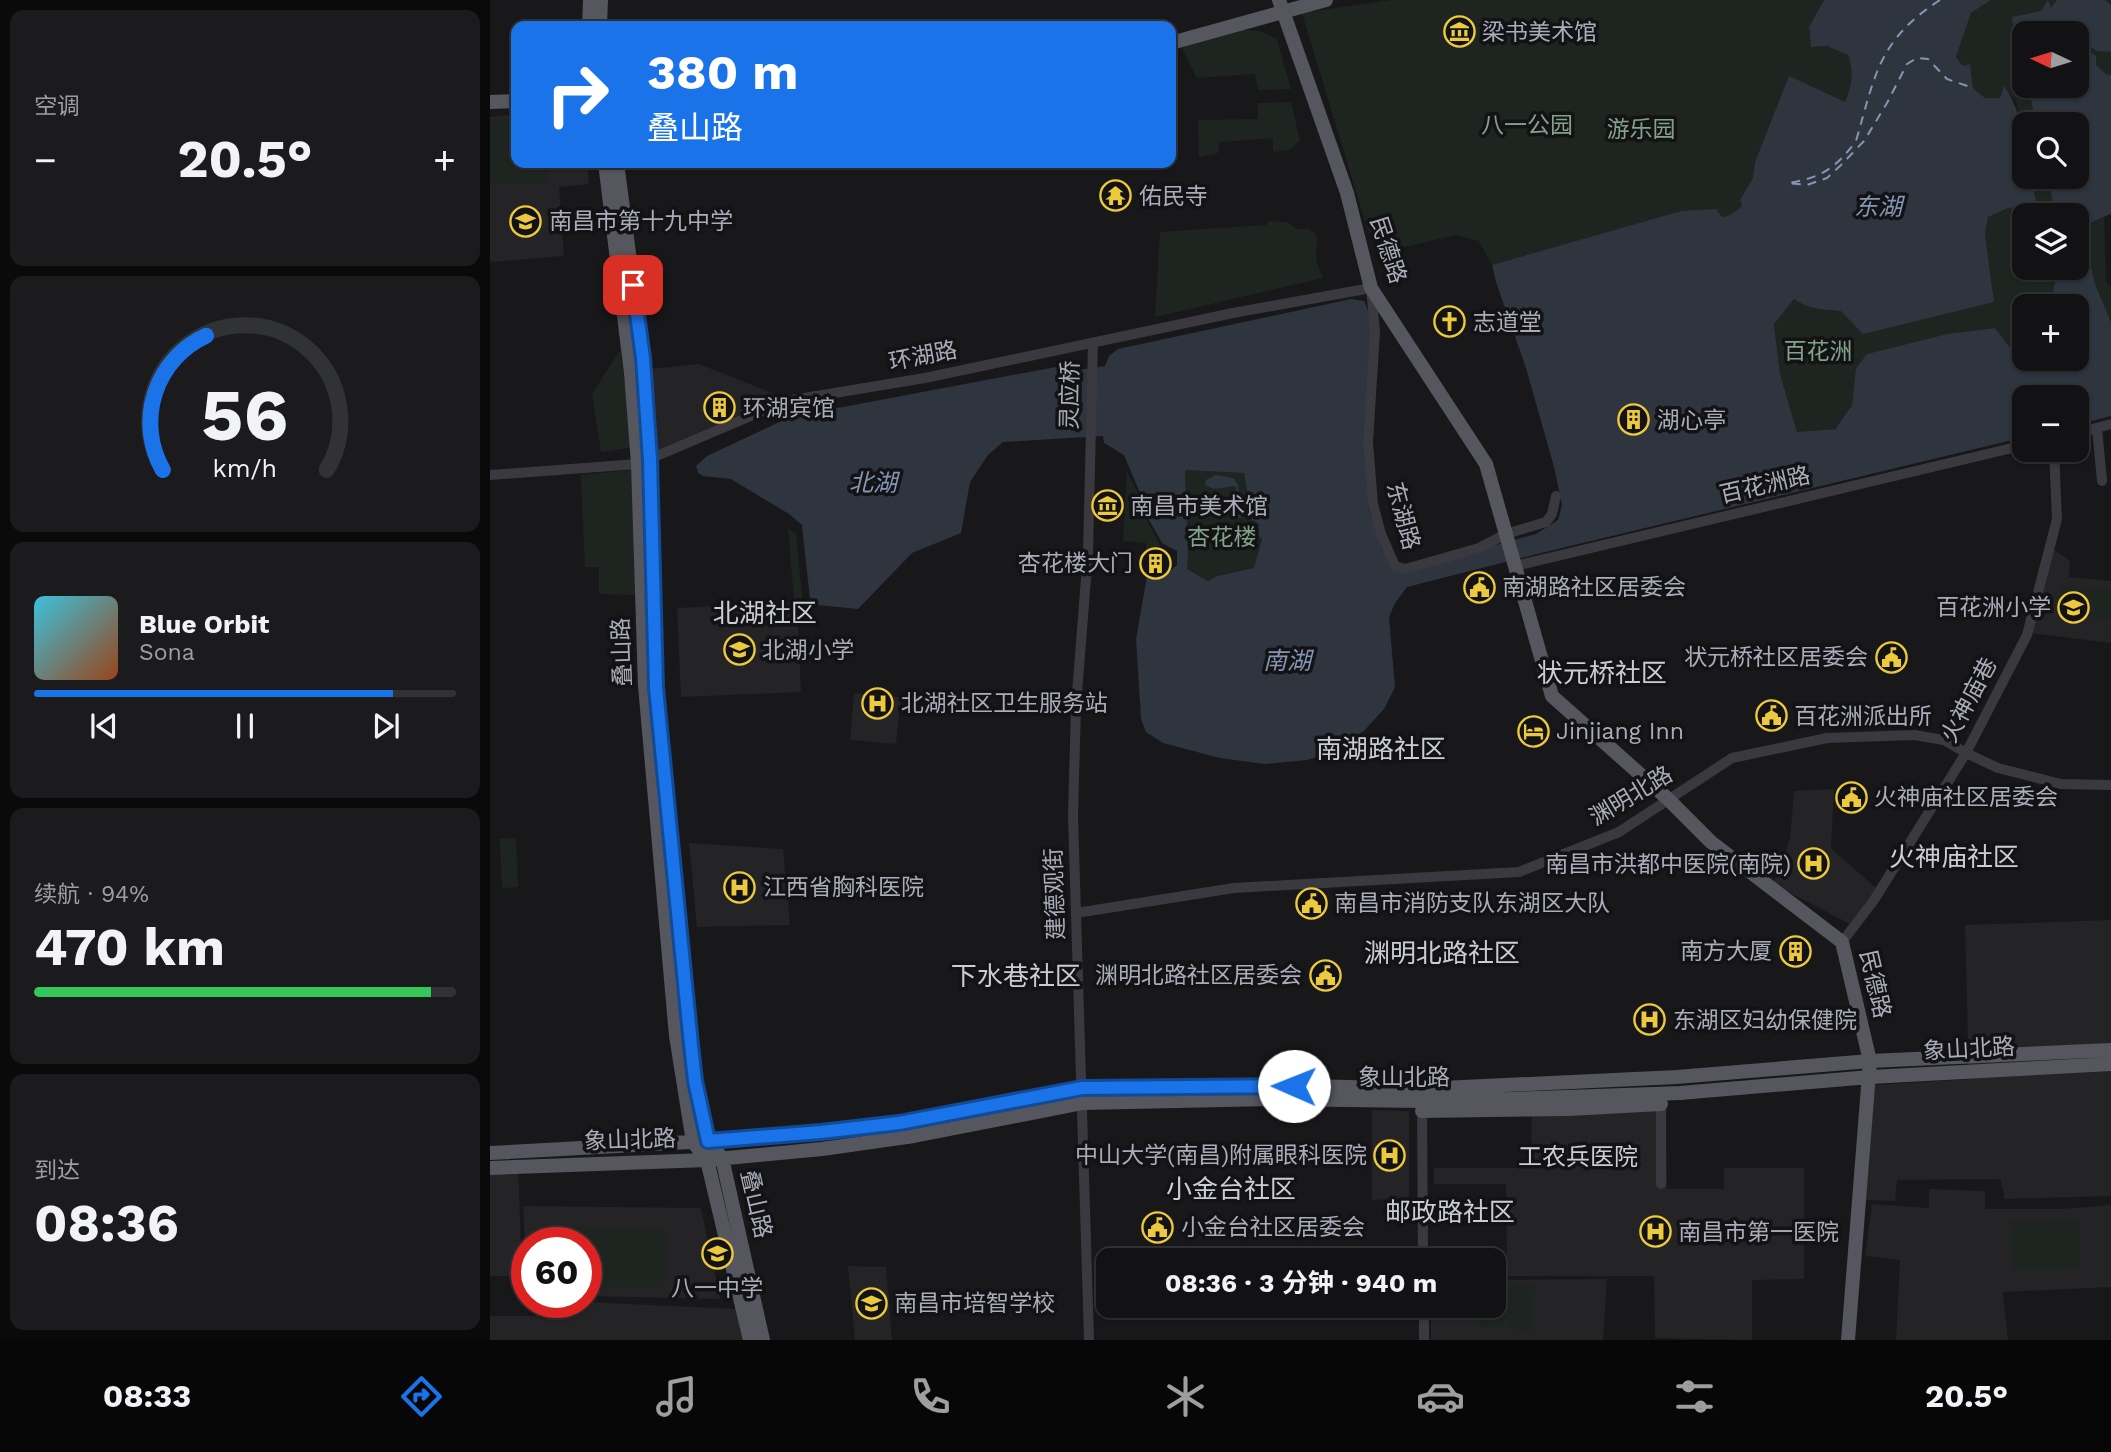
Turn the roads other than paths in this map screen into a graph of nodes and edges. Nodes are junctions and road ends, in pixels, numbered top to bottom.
1 (590, 0) edge
2 (601, 0) edge
3 (1326, 0) edge
4 (1281, 7) edge
5 (589, 21) edge
6 (600, 21) edge
7 (1176, 41) edge
8 (511, 101) edge
9 (490, 102) edge
10 (606, 168) edge
11 (618, 168) edge
12 (1371, 288) junction
13 (1093, 343) junction
14 (2111, 424) edge
15 (2096, 428) junction
16 (2089, 430) edge
17 (1090, 447) joint
18 (2012, 448) edge
19 (644, 462) junction
20 (2055, 462) edge
21 (490, 475) edge
22 (2102, 481) dead end
23 (1556, 496) dead end
24 (1506, 534) junction
25 (1515, 566) junction
26 (1966, 753) junction
27 (2111, 785) edge
28 (1668, 799) junction
29 (1076, 912) junction
30 (1842, 942) junction
31 (2111, 1050) edge
32 (1870, 1061) junction
33 (2111, 1064) edge
34 (1870, 1077) junction
35 (1082, 1095) junction
36 (1661, 1099) junction
37 (1422, 1106) junction
38 (701, 1142) junction
39 (490, 1153) edge
40 (714, 1159) junction
41 (490, 1168) edge
42 (1661, 1184) dead end
43 (1423, 1248) edge
44 (1424, 1318) edge
45 (750, 1340) edge
46 (763, 1340) edge
47 (1089, 1340) edge
48 (1424, 1340) edge
49 (1848, 1340) edge

1 - 5 main road
2 - 6 main road
3 - 4 main road
4 - 7 main road
4 - 12 main road, 民德路
8 - 9 main road
10 - 19 main road, 叠山路
11 - 19 main road, 叠山路
12 - 13 street, 环湖路
12 - 24 main road, 民德路
12 - 24 street, 东湖路
13 - 17 street, 灵应桥
13 - 19 street, 环湖路
14 - 15 street
15 - 16 street
15 - 22 street
17 - 29 street, 建德观街
18 - 25 street, 百花洲路
19 - 21 street, 环湖路
19 - 38 main road, 叠山路
20 - 26 street, 火神庙巷
23 - 24 street, 东湖路
24 - 25 main road, 民德路
25 - 28 main road, 民德路
26 - 27 street, 渊明北路
26 - 28 street, 渊明北路
26 - 30 street, 火神庙巷
28 - 29 street, 渊明北路
28 - 30 main road, 民德路
29 - 35 street, 建德观街
30 - 32 main road, 民德路
31 - 32 main road, 象山北路
32 - 34 main road, 民德路
32 - 35 main road, 象山北路
33 - 34 main road, 象山北路
34 - 36 main road, 象山北路
34 - 49 main road, 民德路
35 - 37 main road, 象山北路
35 - 38 main road, 象山北路
35 - 40 main road, 象山北路
35 - 47 street, 建德观街
36 - 37 main road, 象山北路
36 - 42 street
37 - 43 street
38 - 39 main road, 象山北路
38 - 40 main road, 叠山路
40 - 41 main road, 象山北路
40 - 45 main road, 叠山路
40 - 46 main road, 叠山路
44 - 48 street

